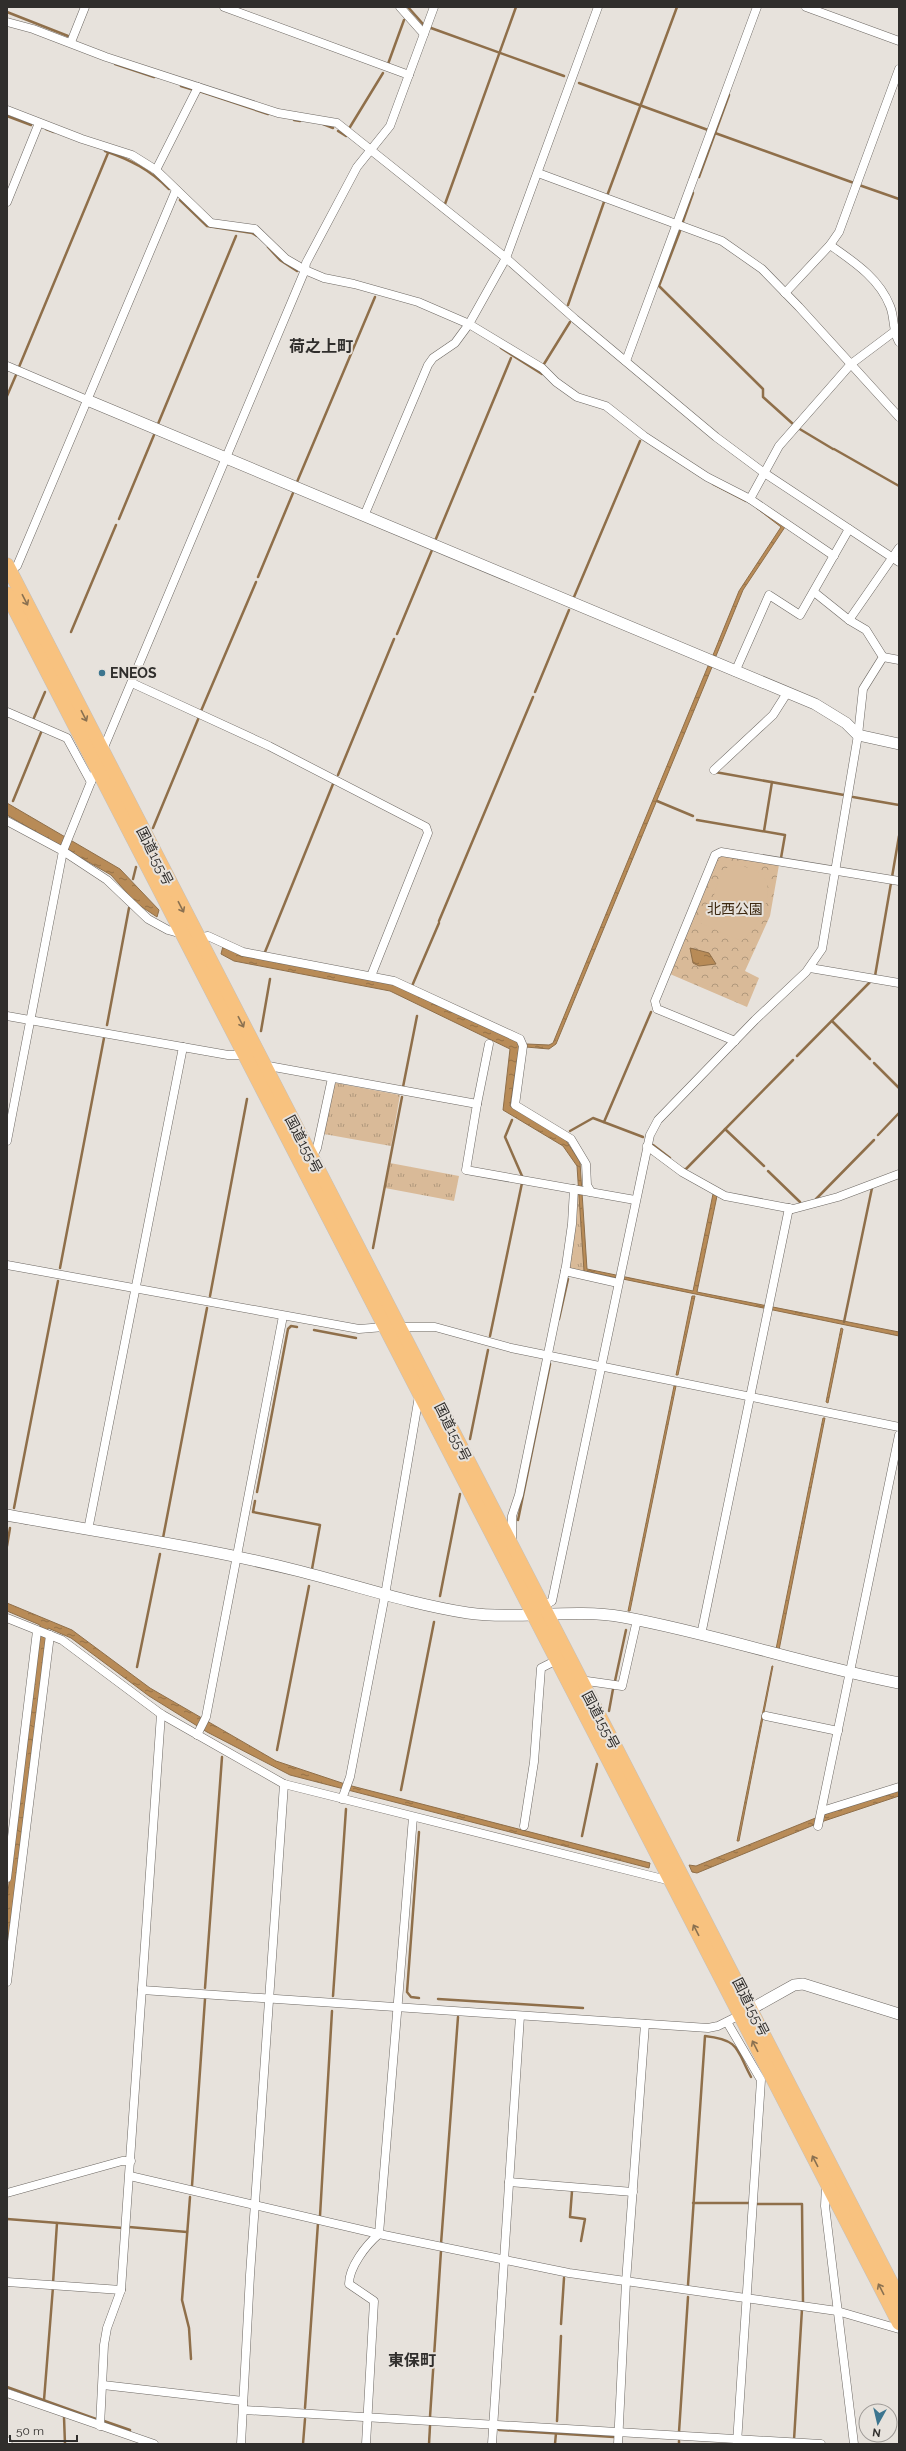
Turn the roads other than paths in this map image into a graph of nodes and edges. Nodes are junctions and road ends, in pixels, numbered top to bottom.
1 (85, 7) edge
2 (224, 7) edge
3 (400, 7) edge
4 (434, 7) edge
5 (598, 7) edge
6 (757, 7) edge
7 (806, 7) edge
8 (7, 22) edge
9 (424, 34) junction
10 (899, 41) edge
11 (71, 42) junction
12 (899, 69) edge
13 (409, 75) junction
14 (198, 88) junction
15 (7, 110) edge
16 (39, 123) junction
17 (370, 149) junction
18 (156, 170) junction
19 (538, 173) junction
20 (176, 190) junction
21 (7, 202) edge
22 (677, 225) junction
23 (830, 245) junction
24 (506, 258) junction
25 (305, 270) junction
26 (785, 293) junction
27 (469, 324) junction
28 (896, 331) edge
29 (899, 342) edge
30 (626, 361) junction
31 (851, 364) junction
32 (7, 366) edge
33 (87, 400) junction
34 (899, 417) edge
35 (226, 458) junction
36 (763, 472) junction
37 (750, 499) junction
38 (364, 516) junction
39 (849, 529) junction
40 (899, 548) edge
41 (834, 556) junction
42 (896, 560) edge
43 (8, 570) edge
44 (814, 592) junction
45 (7, 594) edge
46 (850, 620) junction
47 (883, 657) junction
48 (899, 660) edge
49 (735, 672) junction
50 (132, 683) junction
51 (787, 692) junction
52 (7, 712) edge
53 (858, 735) junction
54 (899, 744) edge
55 (102, 752) junction
56 (97, 767) junction
57 (714, 770) dead end
58 (91, 782) junction
59 (7, 821) edge
60 (62, 851) junction
61 (835, 870) junction
62 (899, 881) edge
63 (182, 934) junction
64 (197, 938) junction
65 (810, 968) junction
66 (371, 976) junction
67 (899, 983) edge
68 (7, 1016) edge
69 (30, 1020) junction
70 (735, 1041) junction
71 (489, 1044) dead end
72 (183, 1047) junction
73 (244, 1055) junction
74 (263, 1065) junction
75 (332, 1078) junction
76 (477, 1104) junction
77 (7, 1141) edge
78 (647, 1146) junction
79 (312, 1158) junction
80 (899, 1174) edge
81 (582, 1191) junction
82 (635, 1200) junction
83 (789, 1208) junction
84 (7, 1265) edge
85 (565, 1271) junction
86 (619, 1279) junction
87 (135, 1289) junction
88 (283, 1316) junction
89 (384, 1327) junction
90 (400, 1327) junction
91 (547, 1356) junction
92 (601, 1366) junction
93 (419, 1395) junction
94 (750, 1397) junction
95 (899, 1427) edge
96 (899, 1435) edge
97 (7, 1515) edge
98 (88, 1530) junction
99 (512, 1546) junction
100 (236, 1557) junction
101 (385, 1595) junction
102 (543, 1613) junction
103 (7, 1618) edge
104 (636, 1620) junction
105 (38, 1631) junction
106 (49, 1635) junction
107 (701, 1635) junction
108 (557, 1660) junction
109 (850, 1673) junction
110 (580, 1680) junction
111 (899, 1683) edge
112 (161, 1714) junction
113 (766, 1716) dead end
114 (838, 1731) junction
115 (199, 1732) junction
116 (284, 1784) junction
117 (899, 1787) edge
118 (342, 1798) junction
119 (821, 1812) junction
120 (413, 1817) junction
121 (818, 1825) dead end
122 (524, 1826) dead end
123 (8, 1862) edge
124 (7, 1878) edge
125 (670, 1881) junction
126 (7, 1982) edge
127 (142, 1990) junction
128 (270, 1998) junction
129 (396, 2008) junction
130 (746, 2012) junction
131 (899, 2014) edge
132 (520, 2016) junction
133 (727, 2022) junction
134 (645, 2024) junction
135 (131, 2161) junction
136 (130, 2176) junction
137 (509, 2182) junction
138 (826, 2183) junction
139 (633, 2192) junction
140 (7, 2193) edge
141 (256, 2205) junction
142 (379, 2234) junction
143 (503, 2260) junction
144 (7, 2282) edge
145 (626, 2282) junction
146 (121, 2290) junction
147 (899, 2298) edge
148 (747, 2299) junction
149 (837, 2311) junction
150 (899, 2324) edge
151 (899, 2330) edge
152 (102, 2385) junction
153 (7, 2393) edge
154 (243, 2401) junction
155 (244, 2410) junction
156 (367, 2418) junction
157 (100, 2426) junction
158 (493, 2426) junction
159 (619, 2432) junction
160 (133, 2440) edge
161 (7, 2441) edge
162 (737, 2441) edge
163 (8, 2444) edge
164 (154, 2444) edge
165 (241, 2444) edge
166 (366, 2444) edge
167 (492, 2444) edge
168 (618, 2444) edge
169 (821, 2444) edge
170 (854, 2444) edge

1 - 11 street
2 - 13 street
3 - 9 street
4 - 9 street
5 - 19 street
6 - 22 street
7 - 10 street
8 - 11 street
9 - 13 street
11 - 14 street
12 - 23 street
13 - 17 street
14 - 17 street
14 - 18 street
15 - 16 street
16 - 18 street
16 - 21 street
17 - 24 street
17 - 25 street
18 - 20 street
19 - 22 street
19 - 24 street
20 - 25 street
20 - 33 street
22 - 26 street
22 - 30 street
23 - 26 street
23 - 28 street
24 - 27 street
24 - 30 street
25 - 27 street
25 - 35 street
26 - 31 street
27 - 37 street
27 - 38 street
28 - 29 street
28 - 31 street
30 - 36 street
31 - 34 street
31 - 36 street
32 - 33 street
33 - 35 street
33 - 43 street
35 - 38 street
35 - 50 street
36 - 37 street
36 - 39 street
37 - 41 street
38 - 49 street
39 - 41 street
39 - 42 street
40 - 42 street
41 - 44 street
42 - 46 street
43 -> 55 highway, 国道155号
44 - 46 street
44 - 49 street
45 - 56 highway, 国道155号
46 - 47 street
47 - 48 street
47 - 53 street
49 - 51 street
50 - 55 street
50 - 66 street
51 - 53 street
51 - 57 street
52 - 58 street
53 - 54 street
53 - 61 street
55 -> 64 highway, 国道155号
56 - 58 street
56 - 63 highway, 国道155号
58 - 60 street
59 - 60 street
60 - 63 street
60 - 69 street
61 - 62 street
61 - 65 street
61 - 70 street
63 - 73 highway, 国道155号
64 - 66 street
64 -> 74 highway, 国道155号
65 - 67 street
65 - 70 street
66 - 81 street
68 - 69 street
69 - 72 street
69 - 77 street
70 - 78 street
71 - 76 street
72 - 73 street
72 - 87 street
73 - 89 highway, 国道155号
74 - 75 street
74 - 79 highway, 国道155号
75 - 76 street
75 - 79 street
76 - 81 street
78 - 82 street
78 - 83 street
79 - 90 highway, 国道155号
80 - 83 street
81 - 82 street
81 - 85 street
82 - 86 street
83 - 94 street
84 - 87 street
85 - 86 street
85 - 91 street
86 - 92 street
87 - 88 street
87 - 98 street
88 - 89 street
88 - 100 street
89 - 90 street
89 - 93 highway, 国道155号
90 - 91 street
90 - 99 highway, 国道155号
91 - 92 street
91 - 99 street
92 - 94 street
92 - 102 street
93 - 101 street
93 - 102 highway, 国道155号
94 - 95 street
94 - 107 street
96 - 109 street
97 - 98 street
98 - 100 street
99 - 102 highway, 国道155号
100 - 101 street
100 - 115 street
101 - 102 street
101 - 118 street
102 - 104 street
102 - 108 highway, 国道155号
102 - 110 highway, 国道155号
103 - 105 street
104 - 107 street
104 - 110 street
105 - 106 street
105 - 123 street
106 - 112 street
106 - 126 street
107 - 109 street
108 - 122 street
108 - 125 highway, 国道155号
109 - 111 street
109 - 114 street
110 - 130 highway, 国道155号
112 - 115 street
112 - 127 street
113 - 114 street
114 - 119 street
115 - 116 street
116 - 118 street
116 - 128 street
117 - 119 street
118 - 120 street
119 - 121 street
120 - 125 street
120 - 129 street
123 - 124 street
130 -> 125 highway, 国道155号
127 - 128 street
127 - 135 street
128 - 129 street
128 - 141 street
129 - 132 street
129 - 142 street
130 - 131 street
130 - 133 street
138 -> 130 highway, 国道155号
130 - 147 highway, 国道155号
132 - 134 street
132 - 137 street
133 - 134 street
133 - 148 street
134 - 139 street
135 - 136 street
135 - 140 street
136 - 141 street
136 - 146 street
137 - 139 street
137 - 143 street
138 - 149 street
150 -> 138 highway, 国道155号
139 - 145 street
141 - 142 street
141 - 154 street
142 - 143 street
142 - 156 street
143 - 145 street
143 - 158 street
144 - 146 street
145 - 148 street
145 - 159 street
146 - 152 street
148 - 149 street
148 - 162 street
149 - 151 street
149 - 170 street
152 - 154 street
152 - 157 street
153 - 157 street
154 - 155 street
155 - 156 street
155 - 165 street
156 - 158 street
156 - 166 street
157 - 160 street
158 - 159 street
158 - 167 street
159 - 162 street
159 - 168 street
160 - 164 street
161 - 163 street
162 - 169 street

